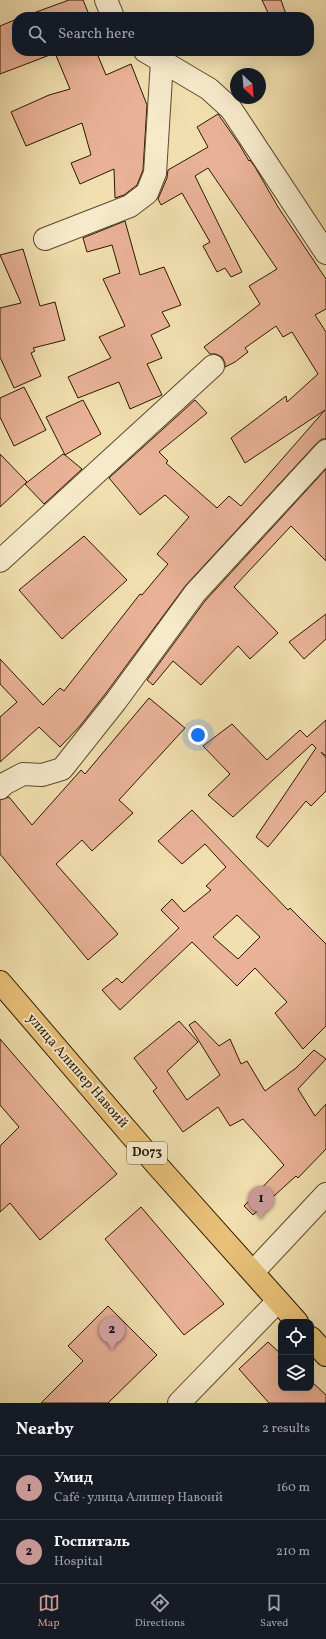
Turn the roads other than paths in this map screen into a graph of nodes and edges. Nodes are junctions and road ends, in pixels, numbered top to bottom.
1 (106, 0) edge
2 (111, 12) edge
3 (154, 56) edge
4 (45, 239) dead end
5 (326, 252) edge
6 (213, 366) dead end
7 (326, 450) edge
8 (0, 561) edge
9 (0, 788) edge
10 (0, 982) edge
11 (326, 1194) edge
12 (253, 1272) junction
13 (278, 1301) junction
14 (294, 1319) edge
15 (314, 1341) edge
16 (326, 1355) edge
17 (179, 1403) edge

1 - 2 street
3 - 4 street
3 - 5 street
6 - 8 street
7 - 9 street
10 - 12 main road, улица Алишер Навоий / D073
11 - 12 street
12 - 13 main road, улица Алишер Навоий / D073
13 - 14 main road, улица Алишер Навоий / D073
13 - 17 street
15 - 16 main road

